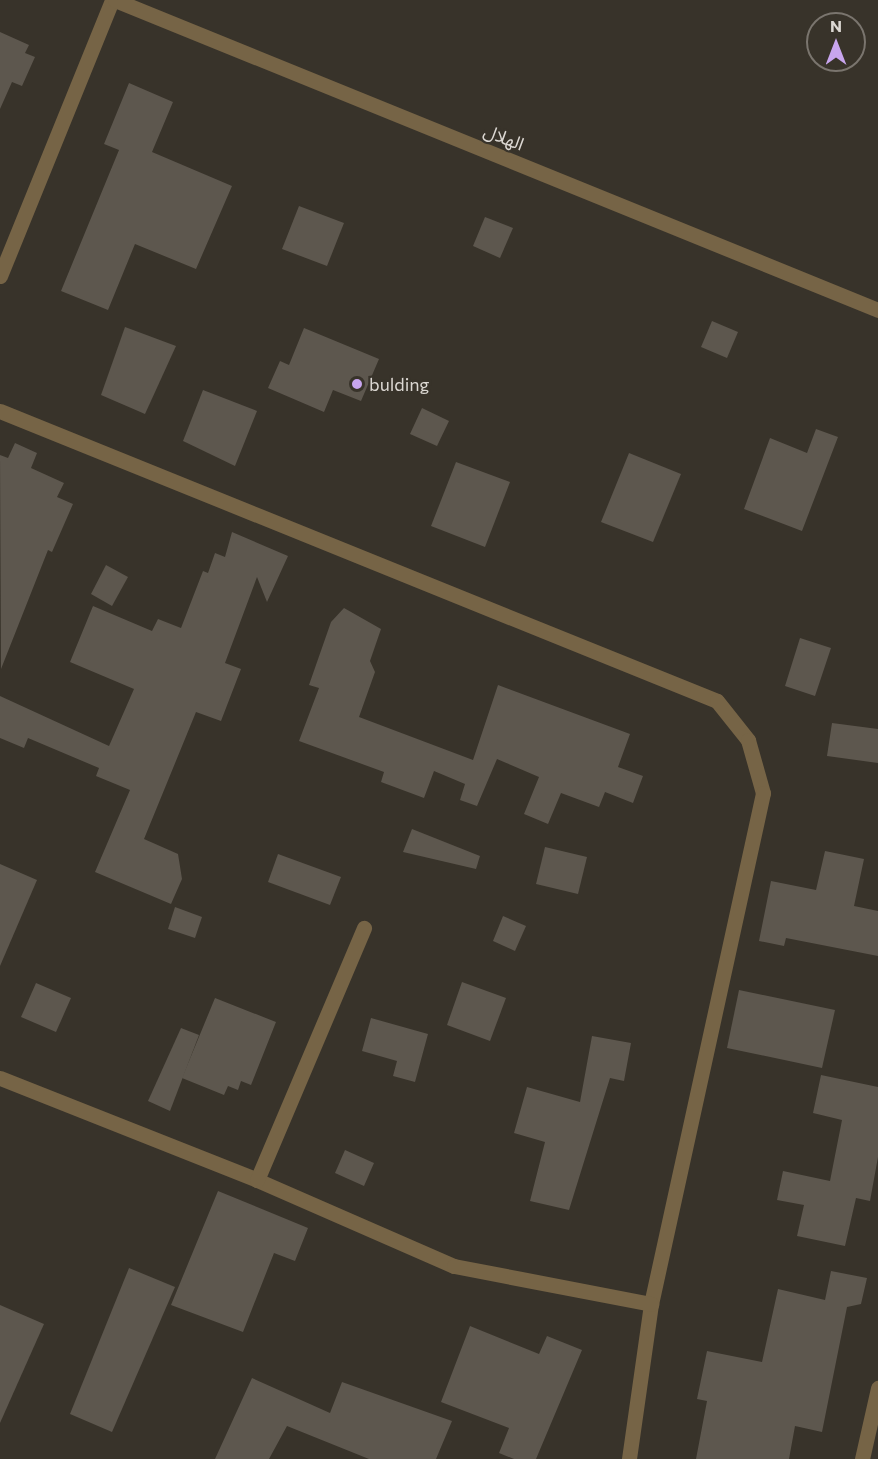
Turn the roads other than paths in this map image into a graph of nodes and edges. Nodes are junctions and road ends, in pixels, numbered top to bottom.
1 (113, 0) edge
2 (0, 276) edge
3 (878, 310) edge
4 (0, 411) edge
5 (364, 928) dead end
6 (0, 1078) edge
7 (257, 1180) junction
8 (651, 1304) junction
9 (878, 1389) edge
10 (629, 1459) edge
11 (862, 1459) edge

1 - 2 street
1 - 3 street, الهلال
4 - 8 street
5 - 7 street
6 - 7 street
7 - 8 street
8 - 10 street
9 - 11 street

